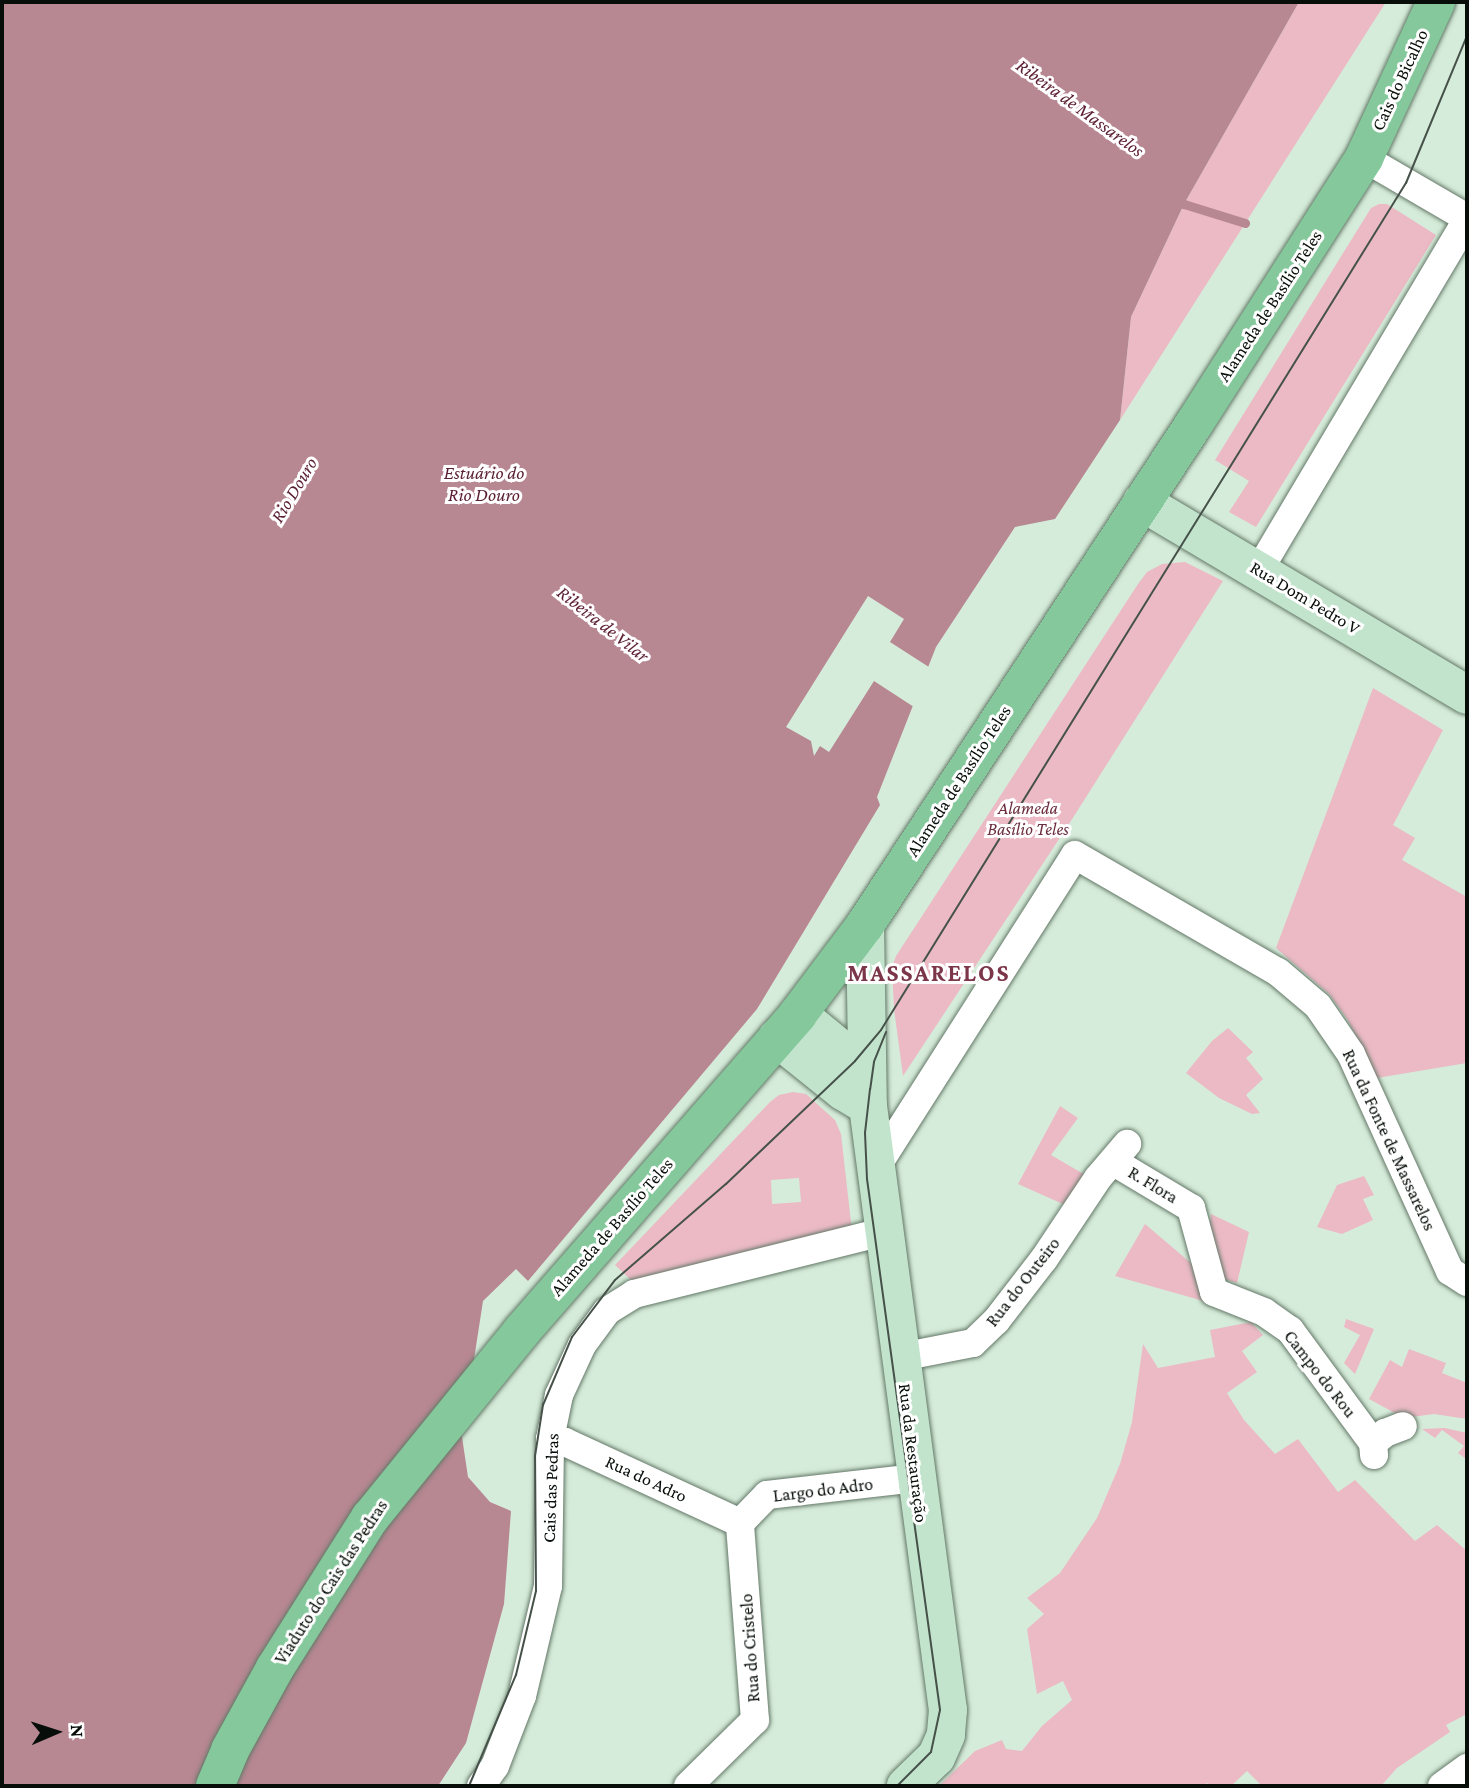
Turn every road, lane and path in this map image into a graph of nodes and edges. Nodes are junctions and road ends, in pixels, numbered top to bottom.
1 (1436, 2) edge
2 (1364, 158) junction
3 (1467, 219) edge
4 (1142, 502) junction
5 (1259, 570) junction
6 (1467, 695) edge
7 (865, 925) junction
8 (788, 1026) junction
9 (867, 1093) junction
10 (1121, 1153) joint
11 (875, 1169) junction
12 (1191, 1208) joint
13 (883, 1232) junction
14 (1459, 1277) edge
15 (901, 1357) junction
16 (498, 1360) joint
17 (1403, 1426) dead end
18 (550, 1439) junction
19 (916, 1478) junction
20 (740, 1523) junction
21 (1467, 1768) edge
22 (215, 1786) edge
23 (481, 1786) edge
24 (688, 1786) edge
25 (906, 1786) edge
26 (1441, 1786) edge

1 - 2 main road, Cais do Bicalho
2 - 3 street
2 - 4 main road, Alameda de Basílio Teles
3 - 5 street
4 - 5 main road, Rua Dom Pedro V
4 - 7 main road, Alameda de Basílio Teles
5 - 6 main road, Rua Dom Pedro V
7 - 8 main road, Alameda de Basílio Teles
7 - 9 main road, Rua da Restauração
8 - 9 main road
8 - 16 main road, Alameda de Basílio Teles
9 - 11 main road, Rua da Restauração
10 - 12 street, R. Flora
10 - 15 street, Rua do Outeiro
11 - 13 main road, Rua da Restauração
11 - 14 street, Rua da Fonte de Massarelos
12 - 17 street, Campo do Rou
13 - 15 main road, Rua da Restauração
13 - 18 street, Cais das Pedras
15 - 19 main road, Rua da Restauração
16 - 22 main road, Viaduto do Cais das Pedras
18 - 20 street, Rua do Adro
18 - 23 street, Cais das Pedras
19 - 20 street, Largo do Adro
19 - 25 main road, Rua da Restauração
20 - 24 street, Rua do Cristelo
21 - 26 street

